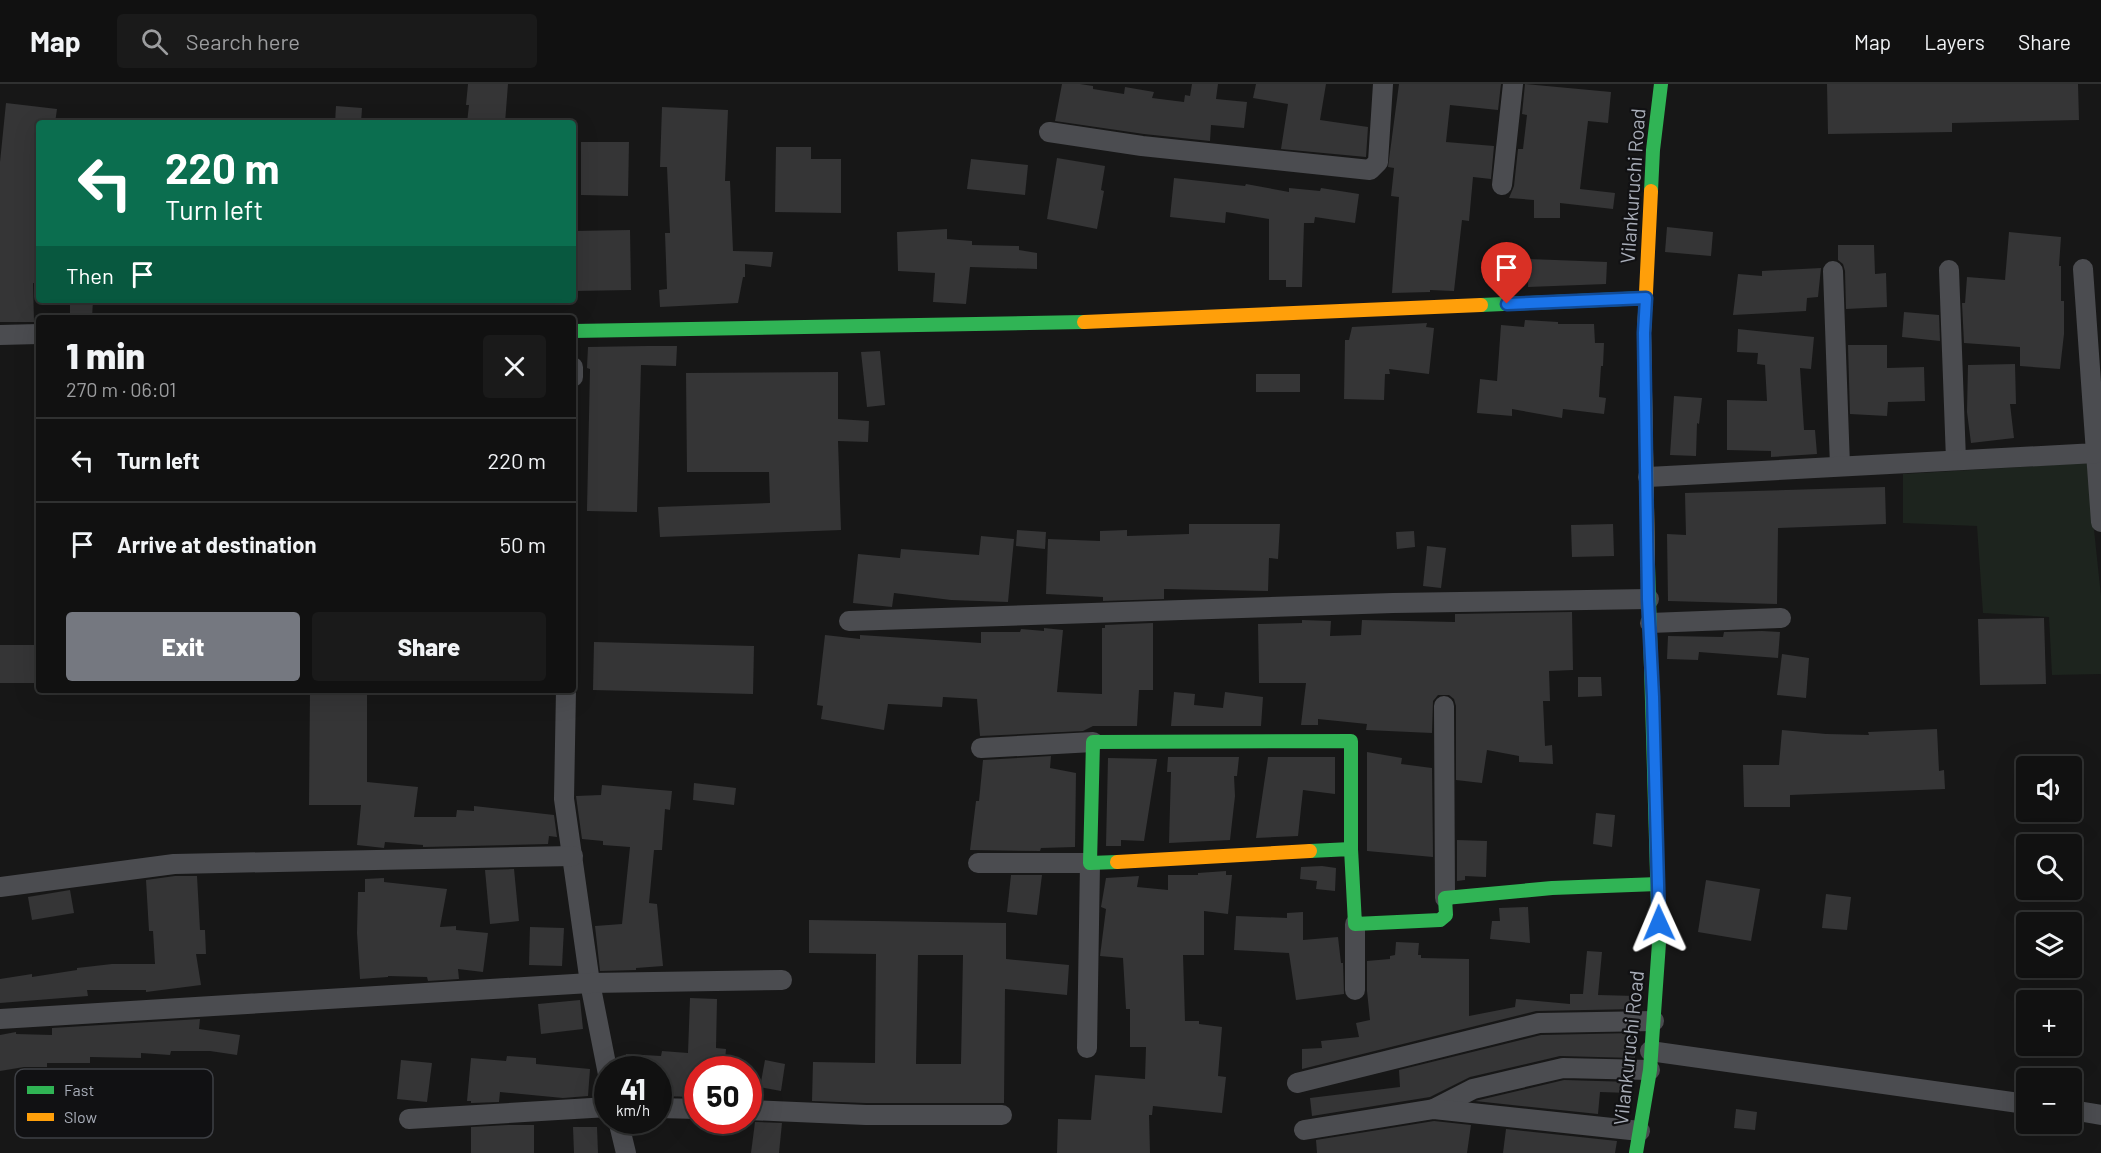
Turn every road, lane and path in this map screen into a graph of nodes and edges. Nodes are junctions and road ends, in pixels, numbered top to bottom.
1 (1383, 84) edge
2 (1513, 84) edge
3 (1661, 84) edge
4 (1049, 132) dead end
5 (1502, 184) dead end
6 (2083, 269) dead end
7 (1948, 270) dead end
8 (1833, 271) dead end
9 (1646, 298) junction
10 (576, 331) edge
11 (36, 334) edge
12 (0, 335) edge
13 (2096, 453) junction
14 (1956, 460) junction
15 (1840, 466) junction
16 (1648, 477) junction
17 (2101, 522) edge
18 (1648, 599) junction
19 (1781, 618) dead end
20 (849, 621) dead end
21 (1650, 622) junction
22 (566, 693) edge
23 (1444, 706) dead end
24 (1093, 742) junction
25 (981, 748) dead end
26 (1351, 849) junction
27 (573, 856) junction
28 (978, 863) dead end
29 (1090, 863) junction
30 (1658, 884) junction
31 (0, 887) edge
32 (1445, 898) junction
33 (1355, 924) junction
34 (782, 980) dead end
35 (590, 983) junction
36 (1355, 990) dead end
37 (0, 1019) edge
38 (1654, 1021) junction
39 (1087, 1048) dead end
40 (604, 1056) edge
41 (1650, 1060) junction
42 (1297, 1083) dead end
43 (2016, 1103) edge
44 (594, 1108) edge
45 (1434, 1109) junction
46 (762, 1111) edge
47 (2082, 1111) edge
48 (2101, 1114) edge
49 (1002, 1115) dead end
50 (410, 1119) dead end
51 (1304, 1130) dead end
52 (1640, 1131) junction
53 (621, 1134) edge
54 (626, 1153) edge
55 (1636, 1153) edge

1 - 4 street
2 - 5 street
3 - 9 street, Vilankuruchi Road
6 - 13 street
7 - 14 street
8 - 15 street
9 - 10 street
9 - 16 street, Vilankuruchi Road
11 - 12 street
13 - 14 street
13 - 17 street
14 - 15 street
15 - 16 street
16 - 18 street, Vilankuruchi Road
18 - 20 street
18 - 21 street, Vilankuruchi Road
19 - 21 street
21 - 30 street, Vilankuruchi Road
22 - 27 street
23 - 32 street
24 - 25 street
24 - 26 street
24 - 29 street
26 - 29 street
26 - 33 street
27 - 31 street
27 - 35 street
28 - 29 street
29 - 39 street
30 - 32 street
30 - 38 street, Vilankuruchi Road
32 - 33 street
33 - 36 street
34 - 35 street
35 - 37 street
35 - 40 street
38 - 41 street, Vilankuruchi Road
38 - 42 street
41 - 43 street
41 - 45 street
41 - 52 street, Vilankuruchi Road
44 - 50 street
45 - 51 street
45 - 52 street
46 - 49 street
47 - 48 street
52 - 55 street, Vilankuruchi Road
53 - 54 street

